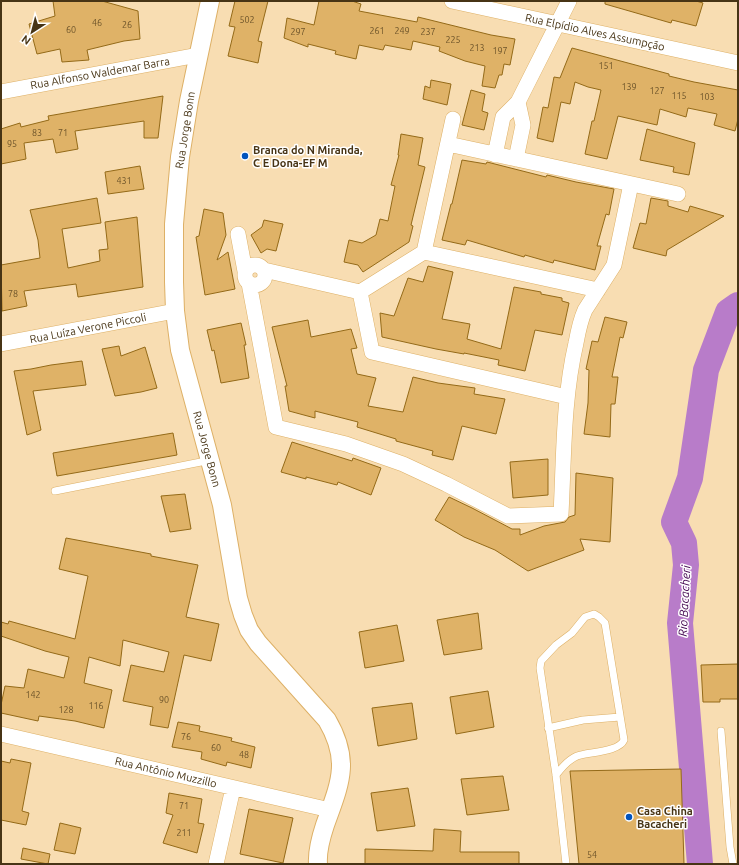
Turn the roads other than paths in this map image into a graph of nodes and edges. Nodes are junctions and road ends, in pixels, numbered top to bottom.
1 (210, 1) edge
2 (452, 1) edge
3 (569, 1) edge
4 (557, 24) junction
5 (198, 55) junction
6 (738, 63) edge
7 (1, 92) edge
8 (518, 102) junction
9 (453, 119) dead end
10 (448, 144) junction
11 (495, 155) junction
12 (516, 159) junction
13 (631, 184) junction
14 (678, 194) dead end
15 (238, 234) dead end
16 (424, 252) junction
17 (247, 277) junction
18 (598, 290) junction
19 (360, 292) junction
20 (175, 311) junction
21 (1, 344) edge
22 (567, 397) junction
23 (211, 460) junction
24 (55, 491) dead end
25 (620, 717) junction
26 (548, 728) junction
27 (721, 731) dead end
28 (1, 734) edge
29 (556, 775) junction
30 (233, 788) junction
31 (330, 810) junction
32 (216, 864) edge
33 (318, 864) edge
34 (566, 864) edge
35 (733, 864) edge

1 - 5 street, Rua Jorge Bonn
2 - 4 street, Rua Elpídio Alves Assumpção
3 - 4 street
4 - 6 street, Rua Elpídio Alves Assumpção
4 - 8 street
5 - 7 street, Rua Alfonso Waldemar Barra
5 - 20 street, Rua Jorge Bonn
8 - 11 street
8 - 12 street
9 - 10 street
10 - 11 street
10 - 16 street
11 - 12 street
12 - 13 street
13 - 14 street
13 - 18 street
15 - 17 street
16 - 18 street
16 - 19 street
17 - 19 street
17 - 22 street
18 - 22 street
19 - 22 street
20 - 21 street, Rua Luíza Verone Piccoli
20 - 23 street, Rua Jorge Bonn
23 - 24 lane
23 - 31 street, Rua Jorge Bonn
25 - 26 lane
25 - 26 lane
25 - 29 lane
26 - 29 lane
27 - 35 lane
28 - 30 street, Rua Antônio Muzzillo
29 - 34 lane
30 - 31 street, Rua Antônio Muzzillo
30 - 32 street
31 - 33 street, Rua Jorge Bonn

